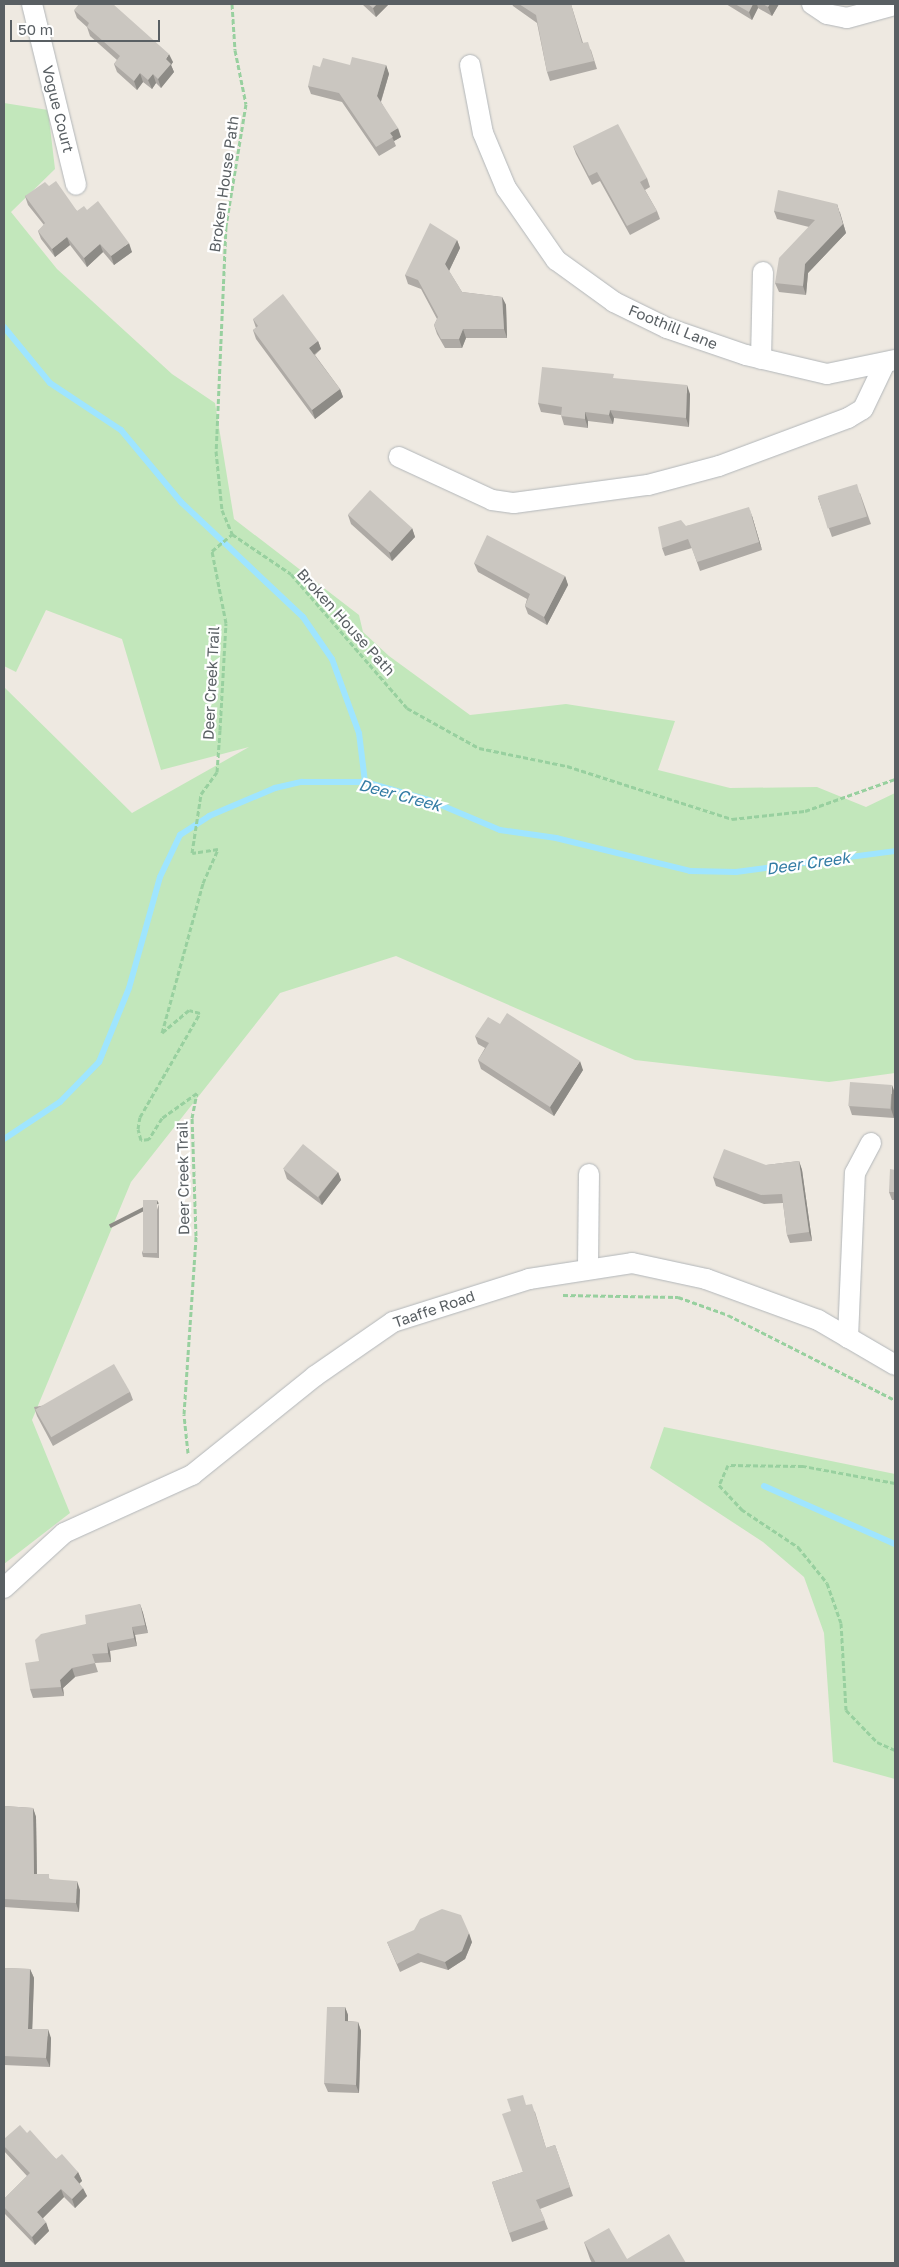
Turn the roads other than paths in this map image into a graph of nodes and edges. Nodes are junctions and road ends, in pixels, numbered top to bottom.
1 (32, 4) edge
2 (812, 4) edge
3 (895, 5) edge
4 (470, 65) dead end
5 (76, 185) dead end
6 (763, 272) dead end
7 (761, 359) junction
8 (890, 362) edge
9 (399, 457) dead end
10 (870, 1143) dead end
11 (589, 1174) dead end
12 (588, 1268) junction
13 (848, 1338) junction
14 (895, 1364) edge
15 (4, 1588) edge

1 - 5 street, Vogue Court
2 - 3 street
4 - 7 street, Foothill Lane
6 - 7 street
7 - 8 street, Foothill Lane
8 - 9 street
10 - 13 street
11 - 12 street
12 - 13 street, Taaffe Road
12 - 15 street, Taaffe Road
13 - 14 street, Taaffe Road

